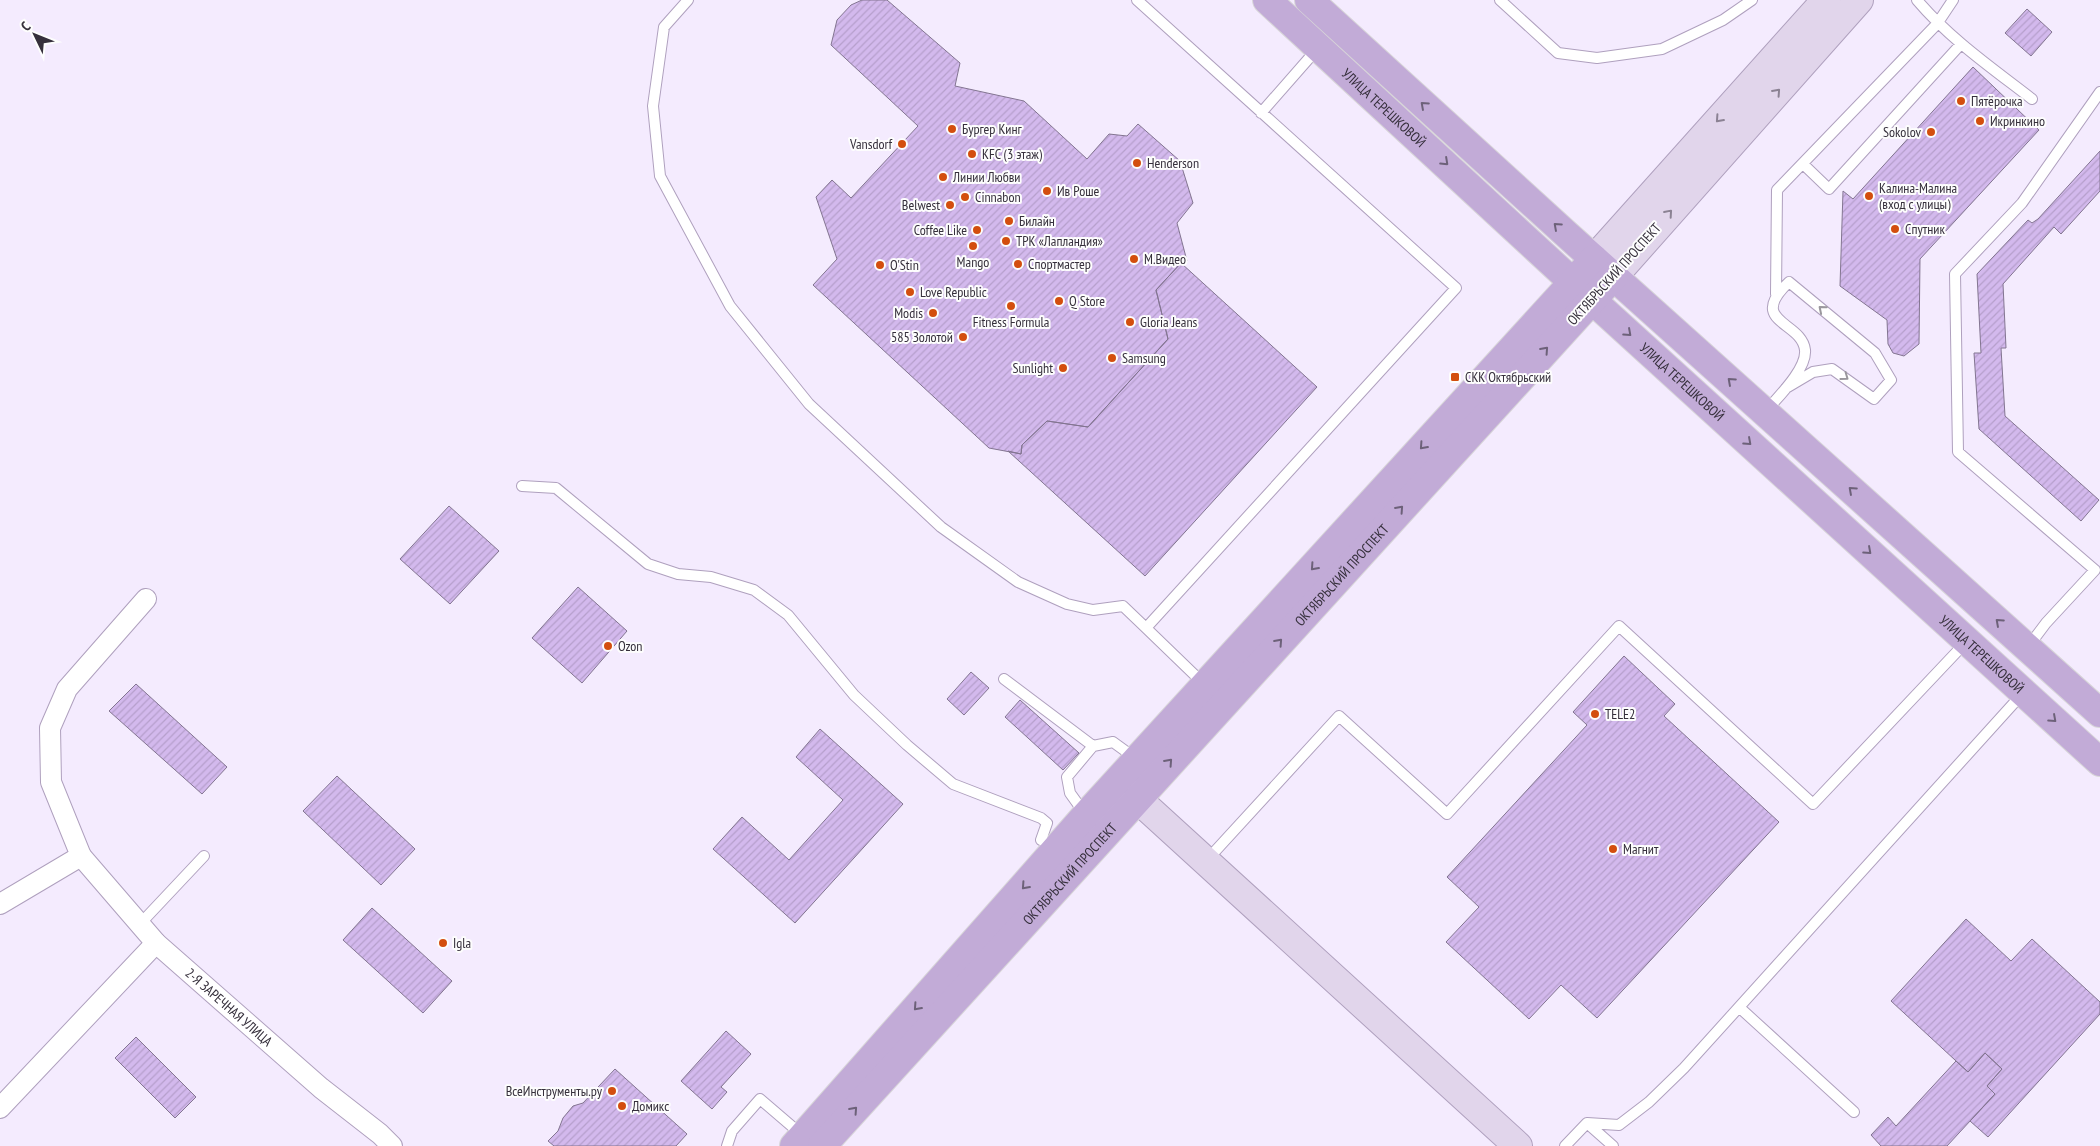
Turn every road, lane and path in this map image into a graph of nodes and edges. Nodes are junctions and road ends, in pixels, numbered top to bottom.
1 (688, 0) edge
2 (1137, 0) edge
3 (1267, 0) edge
4 (1309, 0) edge
5 (1500, 0) edge
6 (1752, 0) edge
7 (1860, 0) edge
8 (1917, 0) edge
9 (1953, 0) edge
10 (1821, 2) edge
11 (1937, 24) junction
12 (1961, 44) junction
13 (1319, 47) junction
14 (2100, 92) edge
15 (2032, 98) dead end
16 (1261, 113) junction
17 (1803, 164) junction
18 (1604, 267) junction
19 (1582, 291) junction
20 (1776, 294) junction
21 (1786, 388) junction
22 (1765, 412) junction
23 (522, 486) dead end
24 (2098, 568) edge
25 (146, 598) dead end
26 (1146, 628) junction
27 (1967, 640) junction
28 (2027, 648) junction
29 (1004, 679) dead end
30 (2024, 693) junction
31 (1215, 694) junction
32 (2100, 714) edge
33 (1093, 746) junction
34 (1138, 760) junction
35 (2100, 762) edge
36 (1127, 790) junction
37 (1086, 816) junction
38 (1054, 832) junction
39 (81, 856) junction
40 (204, 856) dead end
41 (1206, 860) junction
42 (0, 904) edge
43 (140, 924) junction
44 (156, 943) junction
45 (1740, 1008) junction
46 (0, 1108) edge
47 (1854, 1112) dead end
48 (1587, 1123) junction
49 (806, 1143) edge
50 (392, 1146) edge
51 (727, 1146) edge
52 (1518, 1146) edge
53 (1565, 1146) edge
54 (1613, 1146) edge

1 - 26 lane
2 - 16 lane
3 - 13 main road, УЛИЦА ТЕРЕШКОВОЙ
18 -> 4 main road, УЛИЦА ТЕРЕШКОВОЙ
5 - 6 lane
18 -> 7 main road, ОКТЯБРЬСКИЙ ПРОСПЕКТ
8 - 11 lane
9 - 11 lane
10 -> 18 main road, ОКТЯБРЬСКИЙ ПРОСПЕКТ
11 - 12 lane
11 - 17 lane
12 - 15 lane
12 - 17 lane
13 - 16 lane
13 -> 19 main road, УЛИЦА ТЕРЕШКОВОЙ
14 - 24 lane
16 - 26 lane
17 - 20 lane
18 - 19 main road, ОКТЯБРЬСКИЙ ПРОСПЕКТ
22 -> 18 main road, УЛИЦА ТЕРЕШКОВОЙ
19 -> 27 main road, УЛИЦА ТЕРЕШКОВОЙ
19 - 31 main road, ОКТЯБРЬСКИЙ ПРОСПЕКТ
20 - 21 lane
21 -> 20 lane
21 - 22 lane
28 -> 22 main road, УЛИЦА ТЕРЕШКОВОЙ
23 - 38 lane
24 - 28 lane
25 - 39 street, 2-Я ЗАРЕЧНАЯ УЛИЦА
26 - 31 lane
27 - 30 main road, УЛИЦА ТЕРЕШКОВОЙ
27 - 41 lane
28 - 32 main road, УЛИЦА ТЕРЕШКОВОЙ
29 - 33 lane
30 -> 35 main road, УЛИЦА ТЕРЕШКОВОЙ
30 - 45 lane
31 - 34 main road, ОКТЯБРЬСКИЙ ПРОСПЕКТ
36 -> 31 main road, ОКТЯБРЬСКИЙ ПРОСПЕКТ
33 - 34 lane
33 - 37 lane
34 - 36 main road, ОКТЯБРЬСКИЙ ПРОСПЕКТ
36 - 37 main road, ОКТЯБРЬСКИЙ ПРОСПЕКТ
36 - 41 main road
49 -> 36 main road, ОКТЯБРЬСКИЙ ПРОСПЕКТ
37 - 38 main road, ОКТЯБРЬСКИЙ ПРОСПЕКТ
38 -> 49 main road, ОКТЯБРЬСКИЙ ПРОСПЕКТ
39 - 42 street
39 - 43 street, 2-Я ЗАРЕЧНАЯ УЛИЦА
40 - 43 lane
41 - 52 main road
43 - 44 street, 2-Я ЗАРЕЧНАЯ УЛИЦА
44 - 46 street
44 - 50 street, 2-Я ЗАРЕЧНАЯ УЛИЦА
45 - 47 lane
45 - 48 lane
48 - 53 lane
48 - 54 lane
49 - 51 lane

